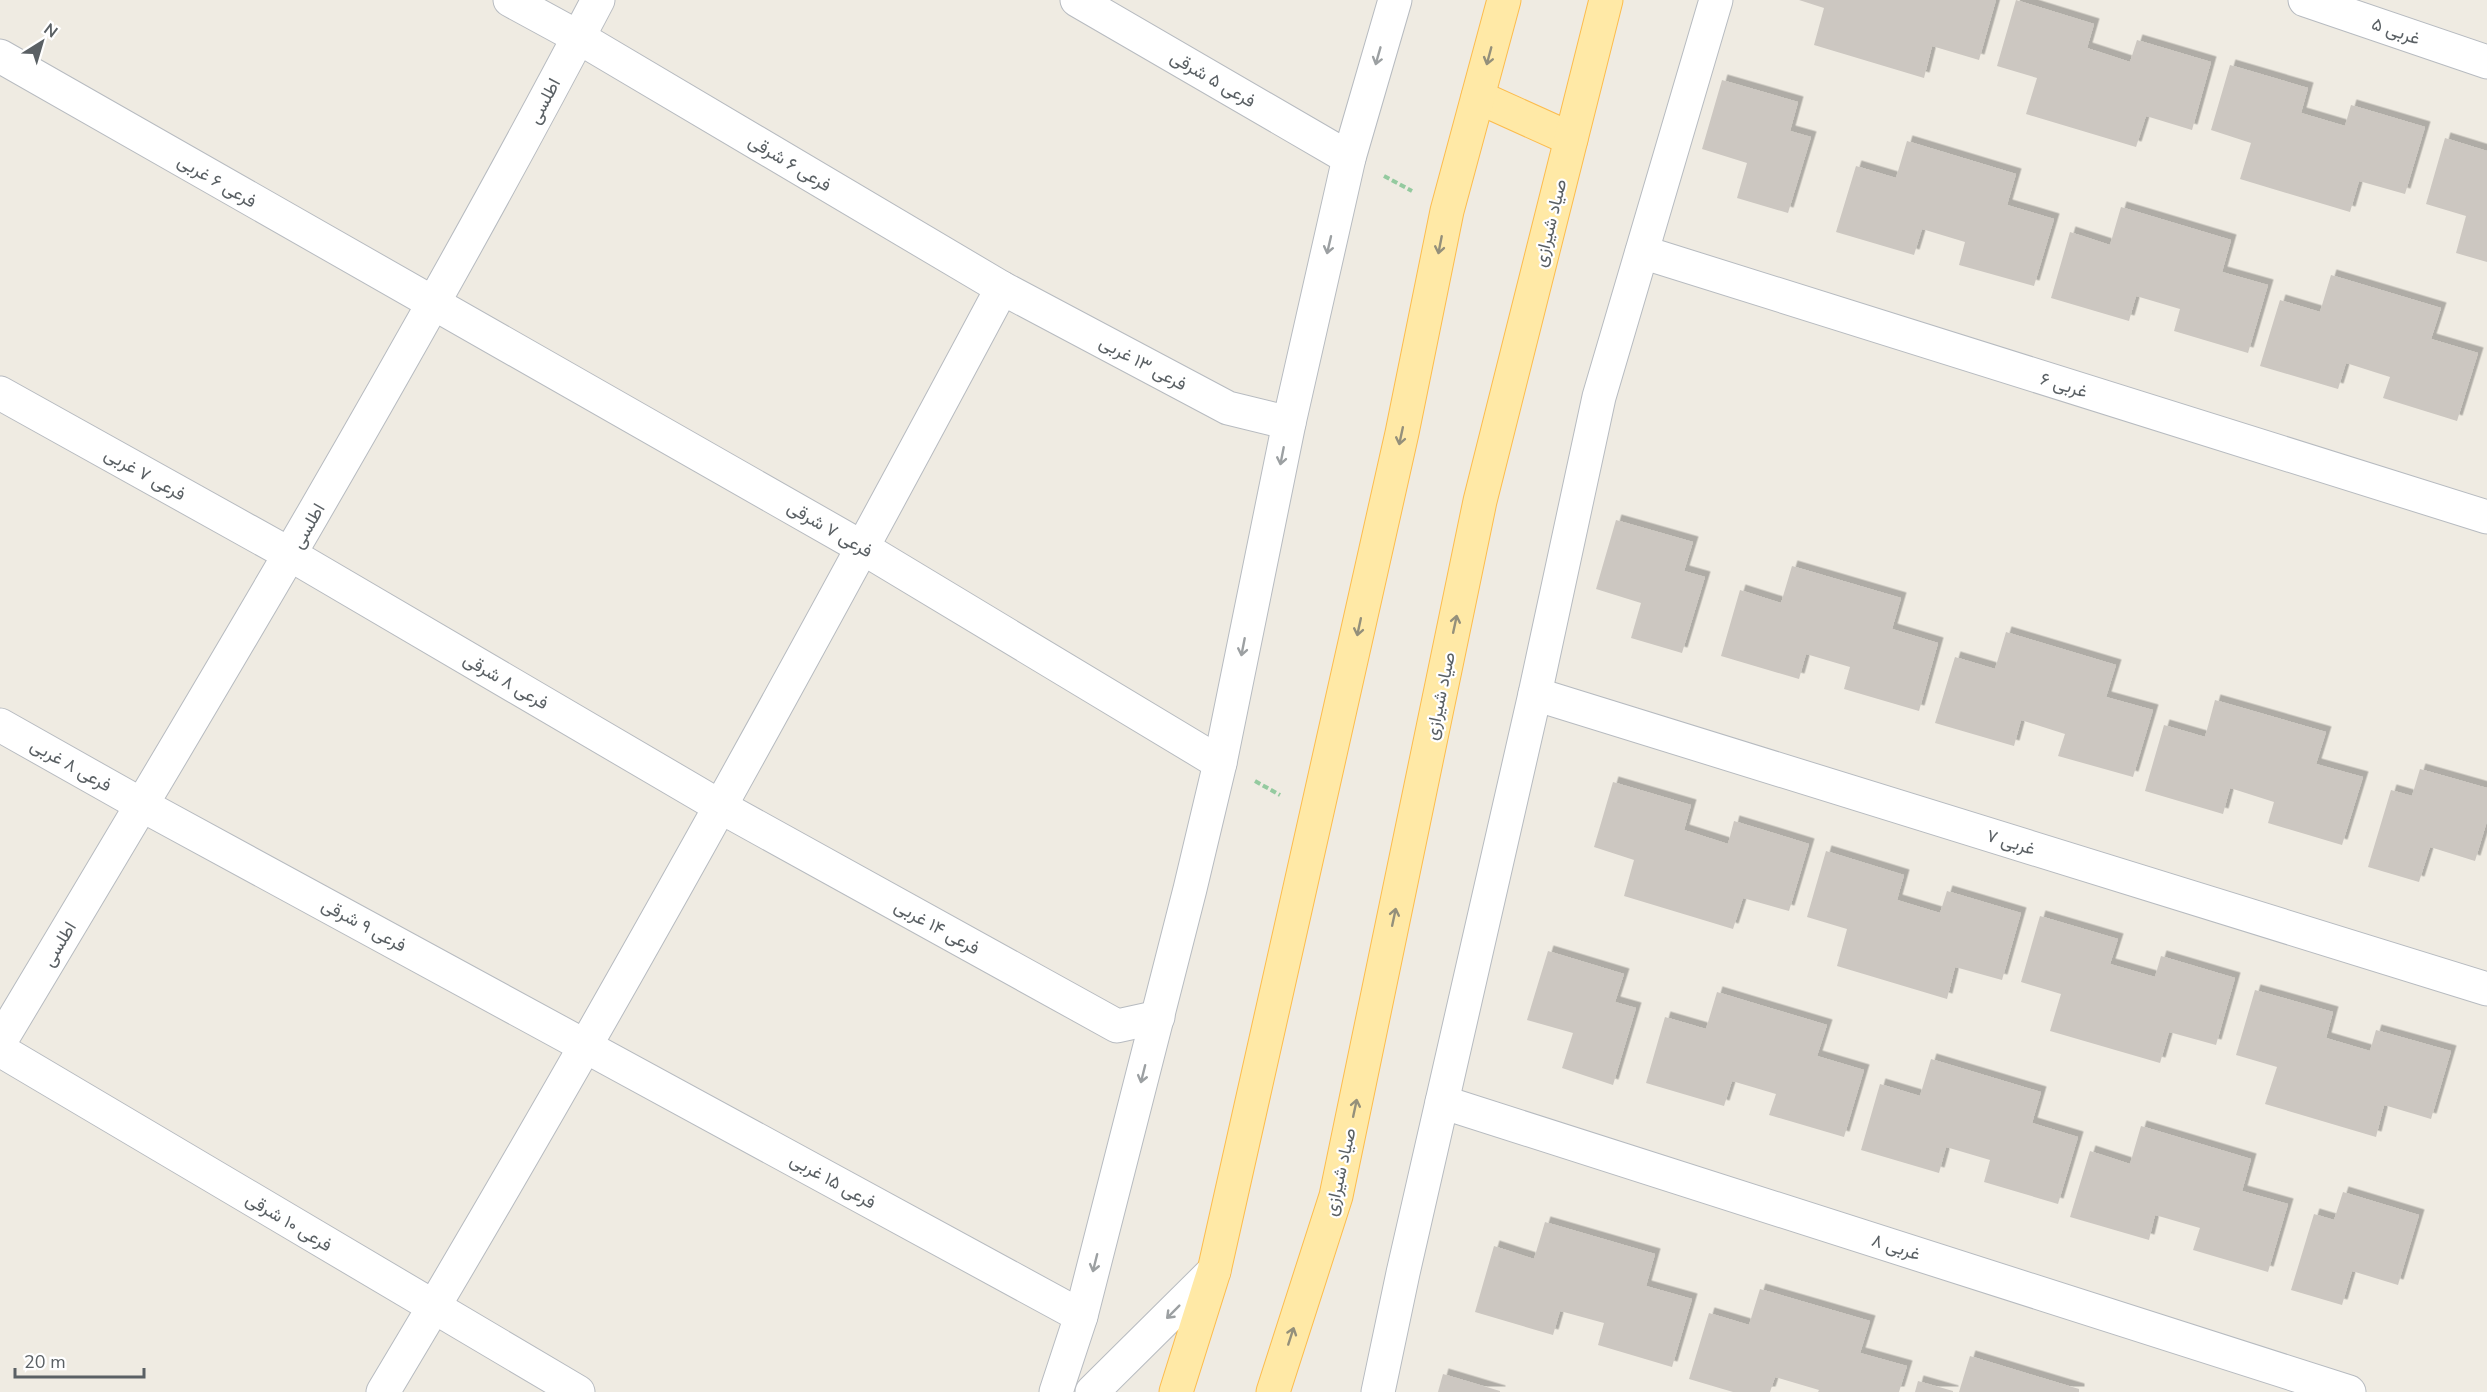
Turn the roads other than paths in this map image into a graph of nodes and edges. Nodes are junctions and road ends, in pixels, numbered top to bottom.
1 (510, 0) edge
2 (598, 0) edge
3 (1077, 0) edge
4 (1395, 0) edge
5 (1504, 0) edge
6 (1606, 0) edge
7 (1716, 0) edge
8 (2305, 0) edge
9 (578, 37) junction
10 (0, 56) edge
11 (2487, 62) edge
12 (1478, 96) junction
13 (1571, 139) junction
14 (1349, 158) junction
15 (1642, 252) junction
16 (1002, 288) junction
17 (434, 305) junction
18 (0, 393) edge
19 (1289, 423) junction
20 (2487, 517) edge
21 (863, 548) junction
22 (291, 555) junction
23 (1535, 694) junction
24 (0, 725) edge
25 (1220, 763) junction
26 (142, 805) junction
27 (721, 807) junction
28 (2487, 989) edge
29 (1158, 1017) junction
30 (0, 1042) edge
31 (586, 1045) junction
32 (0, 1050) edge
33 (1442, 1102) junction
34 (1214, 1271) junction
35 (434, 1308) junction
36 (1081, 1316) junction
37 (383, 1392) edge
38 (578, 1392) edge
39 (1056, 1392) edge
40 (1092, 1392) edge
41 (1176, 1392) edge
42 (1273, 1392) edge
43 (1378, 1392) edge
44 (2349, 1392) edge

1 - 9 street, فرعی ۶ شرقی
2 - 9 street, اطلسی
3 - 14 street, فرعی ۵ شرقی
4 -> 14 street
5 -> 12 main road
6 - 13 main road, صیاد شیرازی
7 - 15 street
8 - 11 street, ۵ غربی
9 - 16 street, فرعی ۶ شرقی
9 - 17 street, اطلسی
10 - 17 street, فرعی ۶ غربی
12 - 13 main road
12 -> 34 main road
42 -> 13 main road, صیاد شیرازی
14 -> 19 street
15 - 20 street, ۶ غربی
15 - 23 street
16 - 19 street, فرعی ۱۳ غربی
16 - 21 street
17 - 21 street, فرعی ۷ شرقی
17 - 22 street, اطلسی
18 - 22 street, فرعی ۷ غربی
19 -> 25 street
21 - 25 street, فرعی ۷ شرقی
21 - 27 street
22 - 26 street, اطلسی
22 - 27 street, فرعی ۸ شرقی
23 - 28 street, ۷ غربی
23 - 33 street
24 - 26 street, فرعی ۸ غربی
25 - 29 street
26 - 30 street, اطلسی
26 - 31 street, فرعی ۹ شرقی
27 - 29 street, فرعی ۱۴ غربی
27 - 31 street
29 -> 36 street
31 - 35 street
31 - 36 street, فرعی ۱۵ غربی
32 - 35 street, فرعی ۱۰ شرقی
33 - 43 street
33 - 44 street, ۸ غربی
34 -> 40 street
34 - 41 main road
35 - 37 street
35 - 38 street, فرعی ۱۰ شرقی
36 - 39 street

